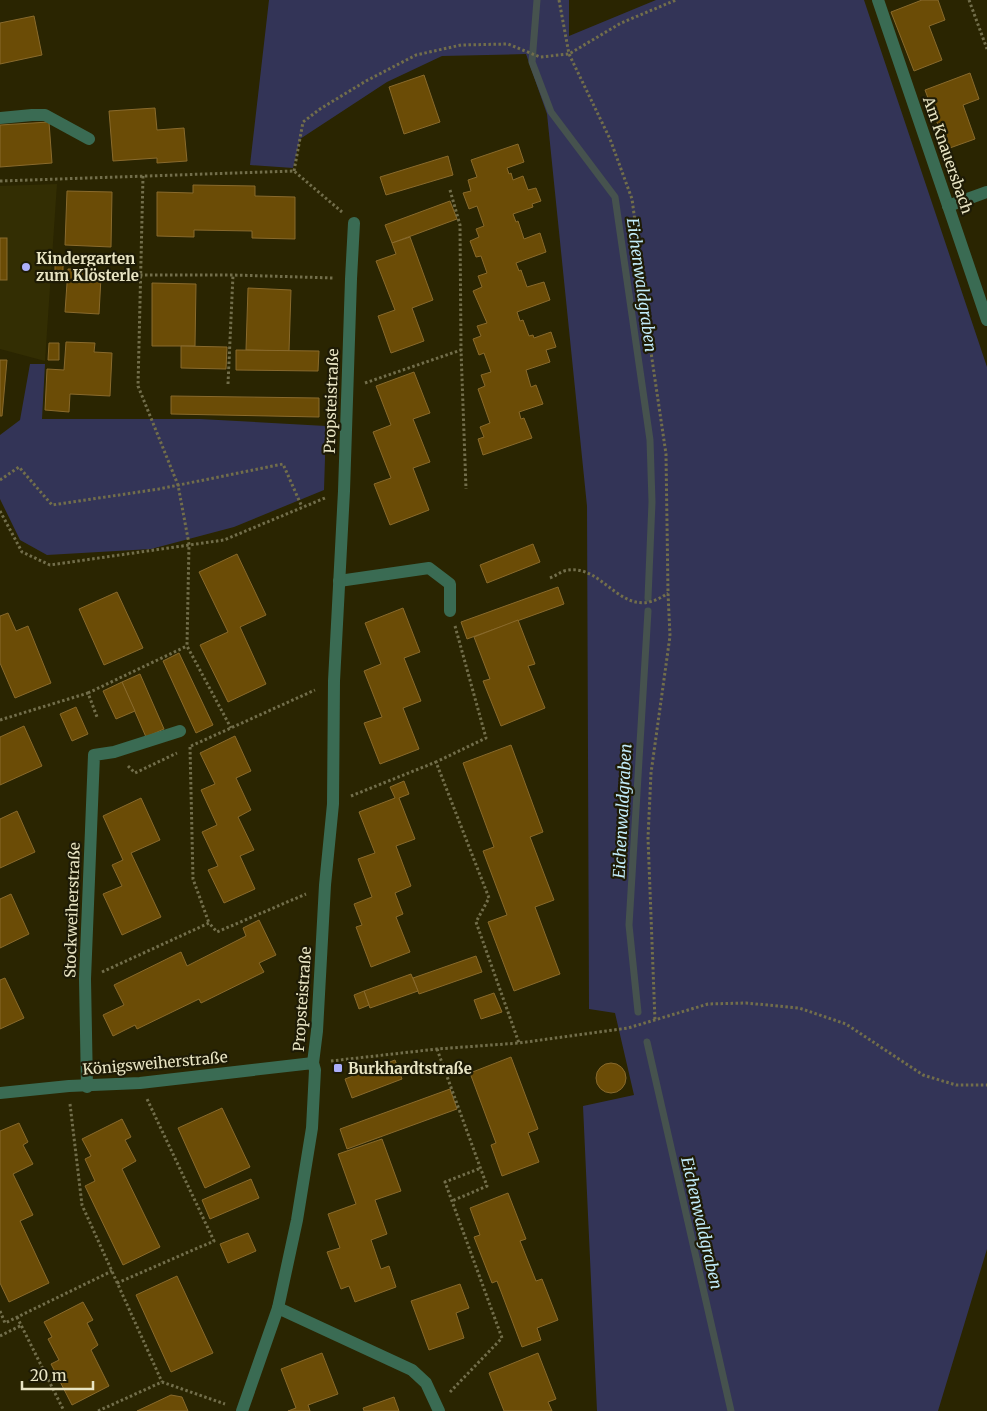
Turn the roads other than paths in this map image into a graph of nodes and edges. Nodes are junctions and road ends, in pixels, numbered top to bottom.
1 (878, 0) edge
2 (0, 118) edge
3 (89, 139) dead end
4 (987, 192) edge
5 (948, 206) junction
6 (354, 223) road end
7 (987, 320) edge
8 (339, 580) junction
9 (450, 611) road end
10 (180, 731) dead end
11 (313, 1063) junction
12 (87, 1087) junction
13 (0, 1093) edge
14 (278, 1308) junction
15 (438, 1409) edge
16 (242, 1410) edge

1 - 5 street, Am Knauersbach
2 - 3 street
4 - 5 street
5 - 7 street, Am Knauersbach
6 - 8 street, Propsteistraße
8 - 9 street
8 - 11 street, Propsteistraße
10 - 12 street, Stockweiherstraße
11 - 12 street, Königsweiherstraße
11 - 14 street, Propsteistraße
12 - 13 street, Königsweiherstraße
14 - 15 street
14 - 16 street, Propsteistraße

